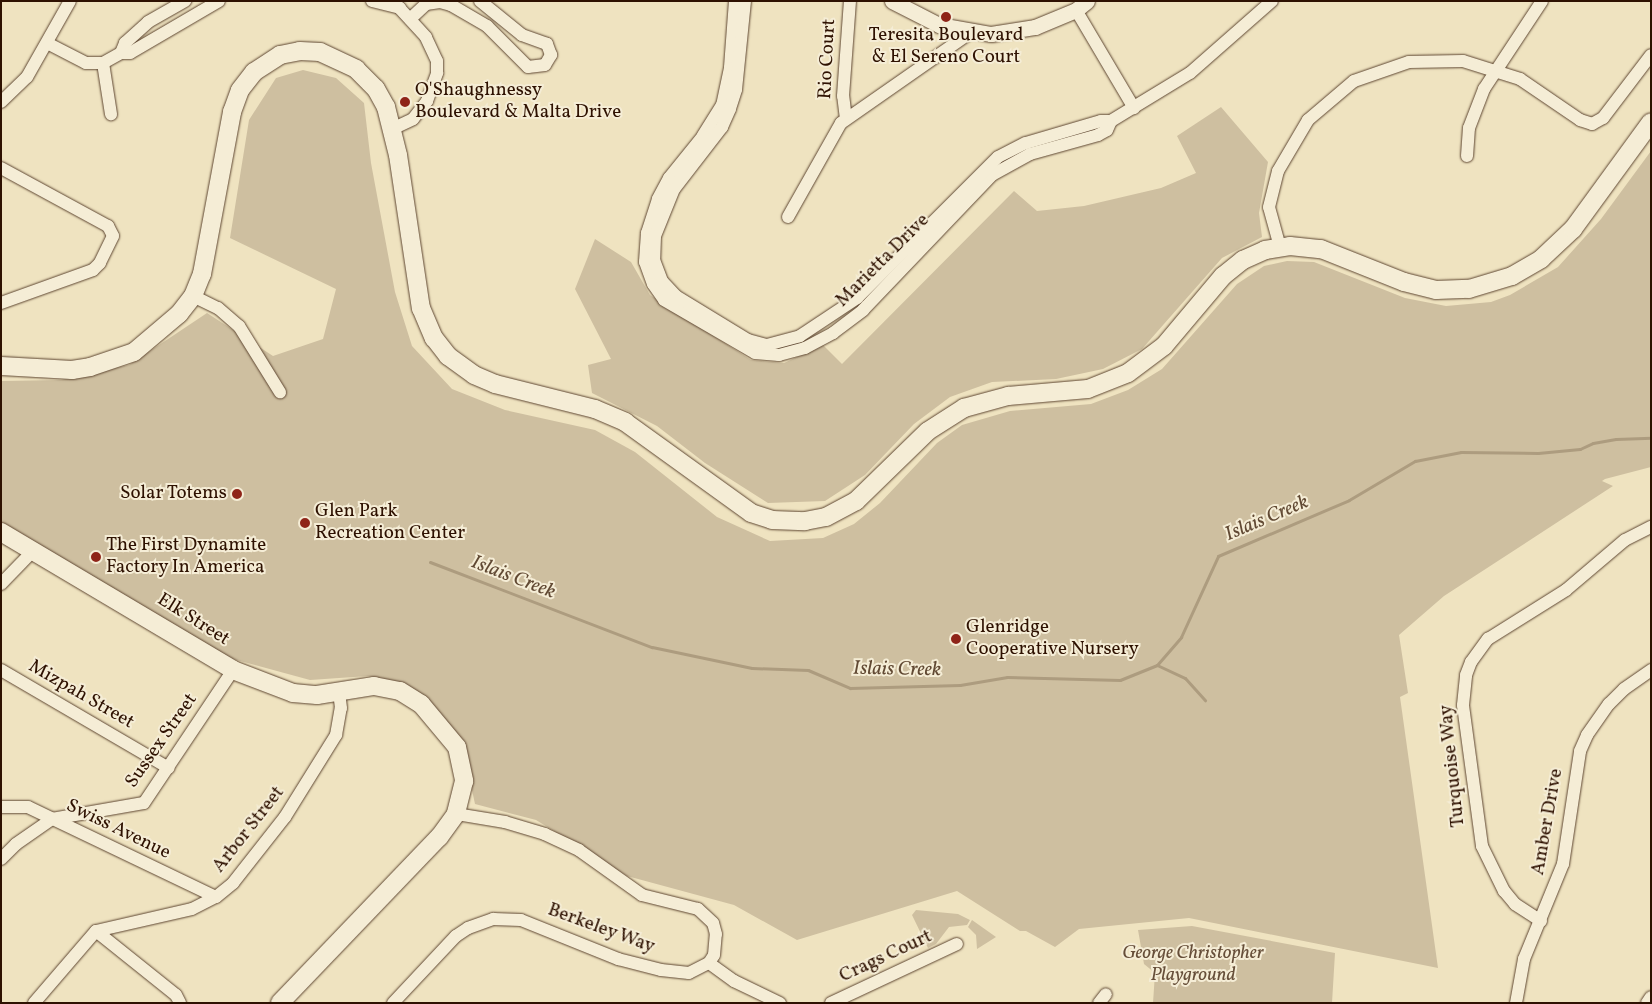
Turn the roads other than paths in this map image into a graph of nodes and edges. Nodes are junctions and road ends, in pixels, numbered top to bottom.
1 (70, 1) edge
2 (185, 1) edge
3 (220, 1) edge
4 (372, 1) edge
5 (480, 1) edge
6 (735, 1) edge
7 (745, 1) edge
8 (850, 1) edge
9 (892, 1) edge
10 (1272, 1) edge
11 (1542, 1) edge
12 (399, 3) edge
13 (1082, 6) edge
14 (410, 19) junction
15 (970, 33) junction
16 (47, 43) junction
17 (121, 53) junction
18 (1651, 55) edge
19 (103, 63) junction
20 (1495, 69) junction
21 (1, 102) edge
22 (1134, 108) junction
23 (111, 114) dead end
24 (846, 118) junction
25 (1651, 122) edge
26 (392, 129) junction
27 (1466, 156) dead end
28 (1, 168) edge
29 (788, 217) dead end
30 (1280, 247) junction
31 (653, 272) junction
32 (193, 296) junction
33 (1, 303) edge
34 (1, 366) edge
35 (280, 392) dead end
36 (1651, 527) edge
37 (1, 532) edge
38 (33, 552) junction
39 (1, 584) edge
40 (1, 670) edge
41 (233, 670) junction
42 (1651, 670) edge
43 (338, 692) junction
44 (169, 768) junction
45 (1, 807) edge
46 (456, 814) junction
47 (52, 819) junction
48 (1, 859) edge
49 (216, 898) junction
50 (1541, 921) junction
51 (96, 931) junction
52 (957, 944) dead end
53 (709, 963) junction
54 (1651, 996) edge
55 (34, 1003) edge
56 (180, 1003) edge
57 (280, 1003) edge
58 (393, 1003) edge
59 (780, 1003) edge
60 (831, 1003) edge
61 (1516, 1003) edge
62 (1647, 1003) edge

1 - 16 street
2 - 17 street
3 - 17 street
4 - 12 street
5 - 14 street
6 - 31 street, Marietta Drive
7 - 31 street, Marietta Drive
8 - 24 street, Rio Court
9 - 15 street
10 - 22 street, Marietta Drive
11 - 20 street
12 - 14 street
13 - 15 street
13 - 22 street
14 - 26 street
15 - 24 street
16 - 19 street
16 - 21 street
17 - 19 street
18 - 20 street
19 - 23 street
20 - 27 street
20 - 30 street
22 - 31 street, Marietta Drive
24 - 29 street
25 - 30 main road
26 - 30 main road
26 - 32 main road
28 - 33 street
32 - 34 main road
32 - 35 street
36 - 50 street, Turquoise Way
37 - 38 main road, Elk Street
38 - 39 street
38 - 41 main road, Elk Street
40 - 44 street, Mizpah Street
41 - 43 main road, Elk Street
41 - 44 street, Sussex Street
42 - 50 street, Amber Drive
43 - 46 main road, Elk Street
43 - 49 street, Arbor Street
44 - 47 street, Sussex Street
45 - 47 street, Swiss Avenue
46 - 53 street
46 - 57 main road, Elk Street
47 - 48 street, Sussex Street
47 - 49 street, Swiss Avenue
49 - 51 street, Arbor Street
50 - 61 street, Amber Drive
51 - 55 street
51 - 56 street
52 - 60 street, Crags Court
53 - 58 street, Berkeley Way
53 - 59 street
54 - 62 street

